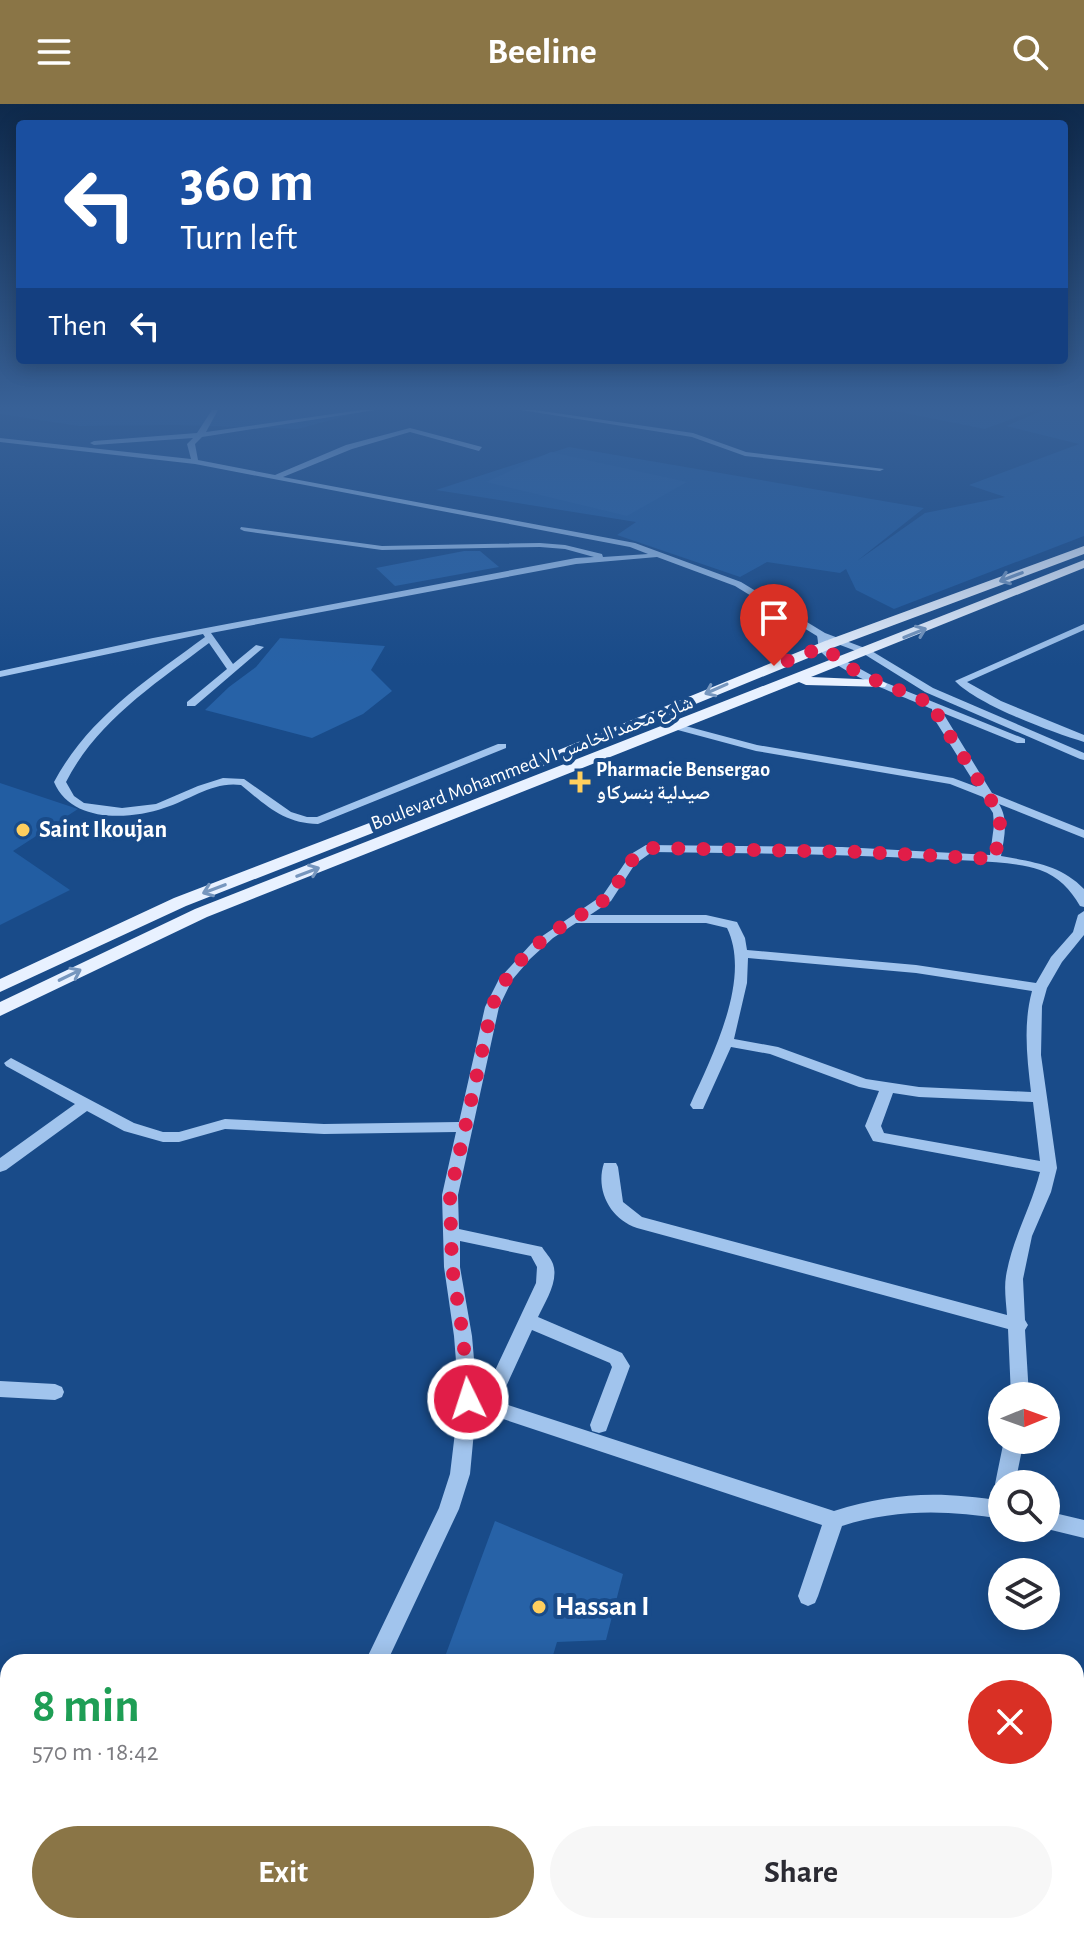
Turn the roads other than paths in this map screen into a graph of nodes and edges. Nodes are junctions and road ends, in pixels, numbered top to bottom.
1 (380, 495) edge
2 (244, 529) dead end
3 (1084, 550) edge
4 (665, 556) junction
5 (607, 558) junction
6 (1084, 564) edge
7 (1084, 627) edge
8 (207, 635) junction
9 (828, 641) junction
10 (259, 647) dead end
11 (867, 652) junction
12 (841, 662) junction
13 (232, 670) junction
14 (0, 674) edge
15 (794, 681) junction
16 (880, 684) junction
17 (191, 704) dead end
18 (937, 706) junction
19 (678, 727) junction
20 (1084, 739) edge
21 (502, 746) dead end
22 (1084, 757) edge
23 (1084, 767) edge
24 (990, 796) junction
25 (1084, 834) edge
26 (995, 859) junction
27 (1084, 903) edge
28 (1084, 915) edge
29 (573, 919) junction
30 (1082, 933) edge
31 (740, 953) junction
32 (0, 986) edge
33 (1040, 988) junction
34 (0, 1010) edge
35 (726, 1042) junction
36 (11, 1063) dead end
37 (888, 1088) junction
38 (1039, 1097) junction
39 (87, 1103) junction
40 (698, 1105) dead end
41 (463, 1127) junction
42 (0, 1166) edge
43 (610, 1167) dead end
44 (1049, 1168) junction
45 (450, 1233) junction
46 (528, 1320) junction
47 (1019, 1325) junction
48 (1020, 1382) edge
49 (0, 1389) edge
50 (55, 1392) dead end
51 (468, 1399) junction
52 (488, 1406) junction
53 (599, 1425) dead end
54 (988, 1504) edge
55 (834, 1520) junction
56 (1060, 1523) edge
57 (1084, 1529) edge
58 (808, 1596) dead end
59 (380, 1654) edge

1 - 4 street
2 - 5 street
3 -> 9 main road, Boulevard Mohammed VI شارع محمد الخامس
4 - 5 street
4 - 9 street
5 - 8 street
11 -> 6 main road, Boulevard Mohammed VI شارع محمد الخامس
7 - 20 street
8 - 13 street
8 - 14 street
8 - 21 street
9 - 11 street
9 - 12 street
9 -> 32 main road, Boulevard Mohammed VI شارع محمد الخامس
10 - 13 street
11 - 12 main road, Boulevard Mohammed VI شارع محمد الخامس
11 - 22 street
12 - 15 main road, Boulevard Mohammed VI شارع محمد الخامس
12 - 16 street
13 - 17 street
15 - 16 main road
15 - 19 main road, Boulevard Mohammed VI شارع محمد الخامس
16 - 18 street
18 - 23 street
18 - 24 street
19 - 24 street
34 -> 19 main road, Boulevard Mohammed VI شارع محمد الخامس
24 - 25 street
24 - 26 street
26 - 27 street
26 - 29 street
28 - 30 street
29 - 31 street
29 - 41 street
30 - 33 street
31 - 33 street
31 - 35 street
33 - 38 street
35 - 37 street
35 - 40 street
36 - 39 street
37 - 38 street
37 - 44 street
38 - 44 street
39 - 41 street
39 - 42 street
41 - 45 street
43 - 47 street
44 - 47 street
45 - 46 street
45 - 51 street
46 - 52 street
46 - 53 street
47 - 48 street
49 - 50 street
51 - 52 street
51 - 59 street
52 - 55 street
54 - 55 street
55 - 58 street
56 - 57 street

